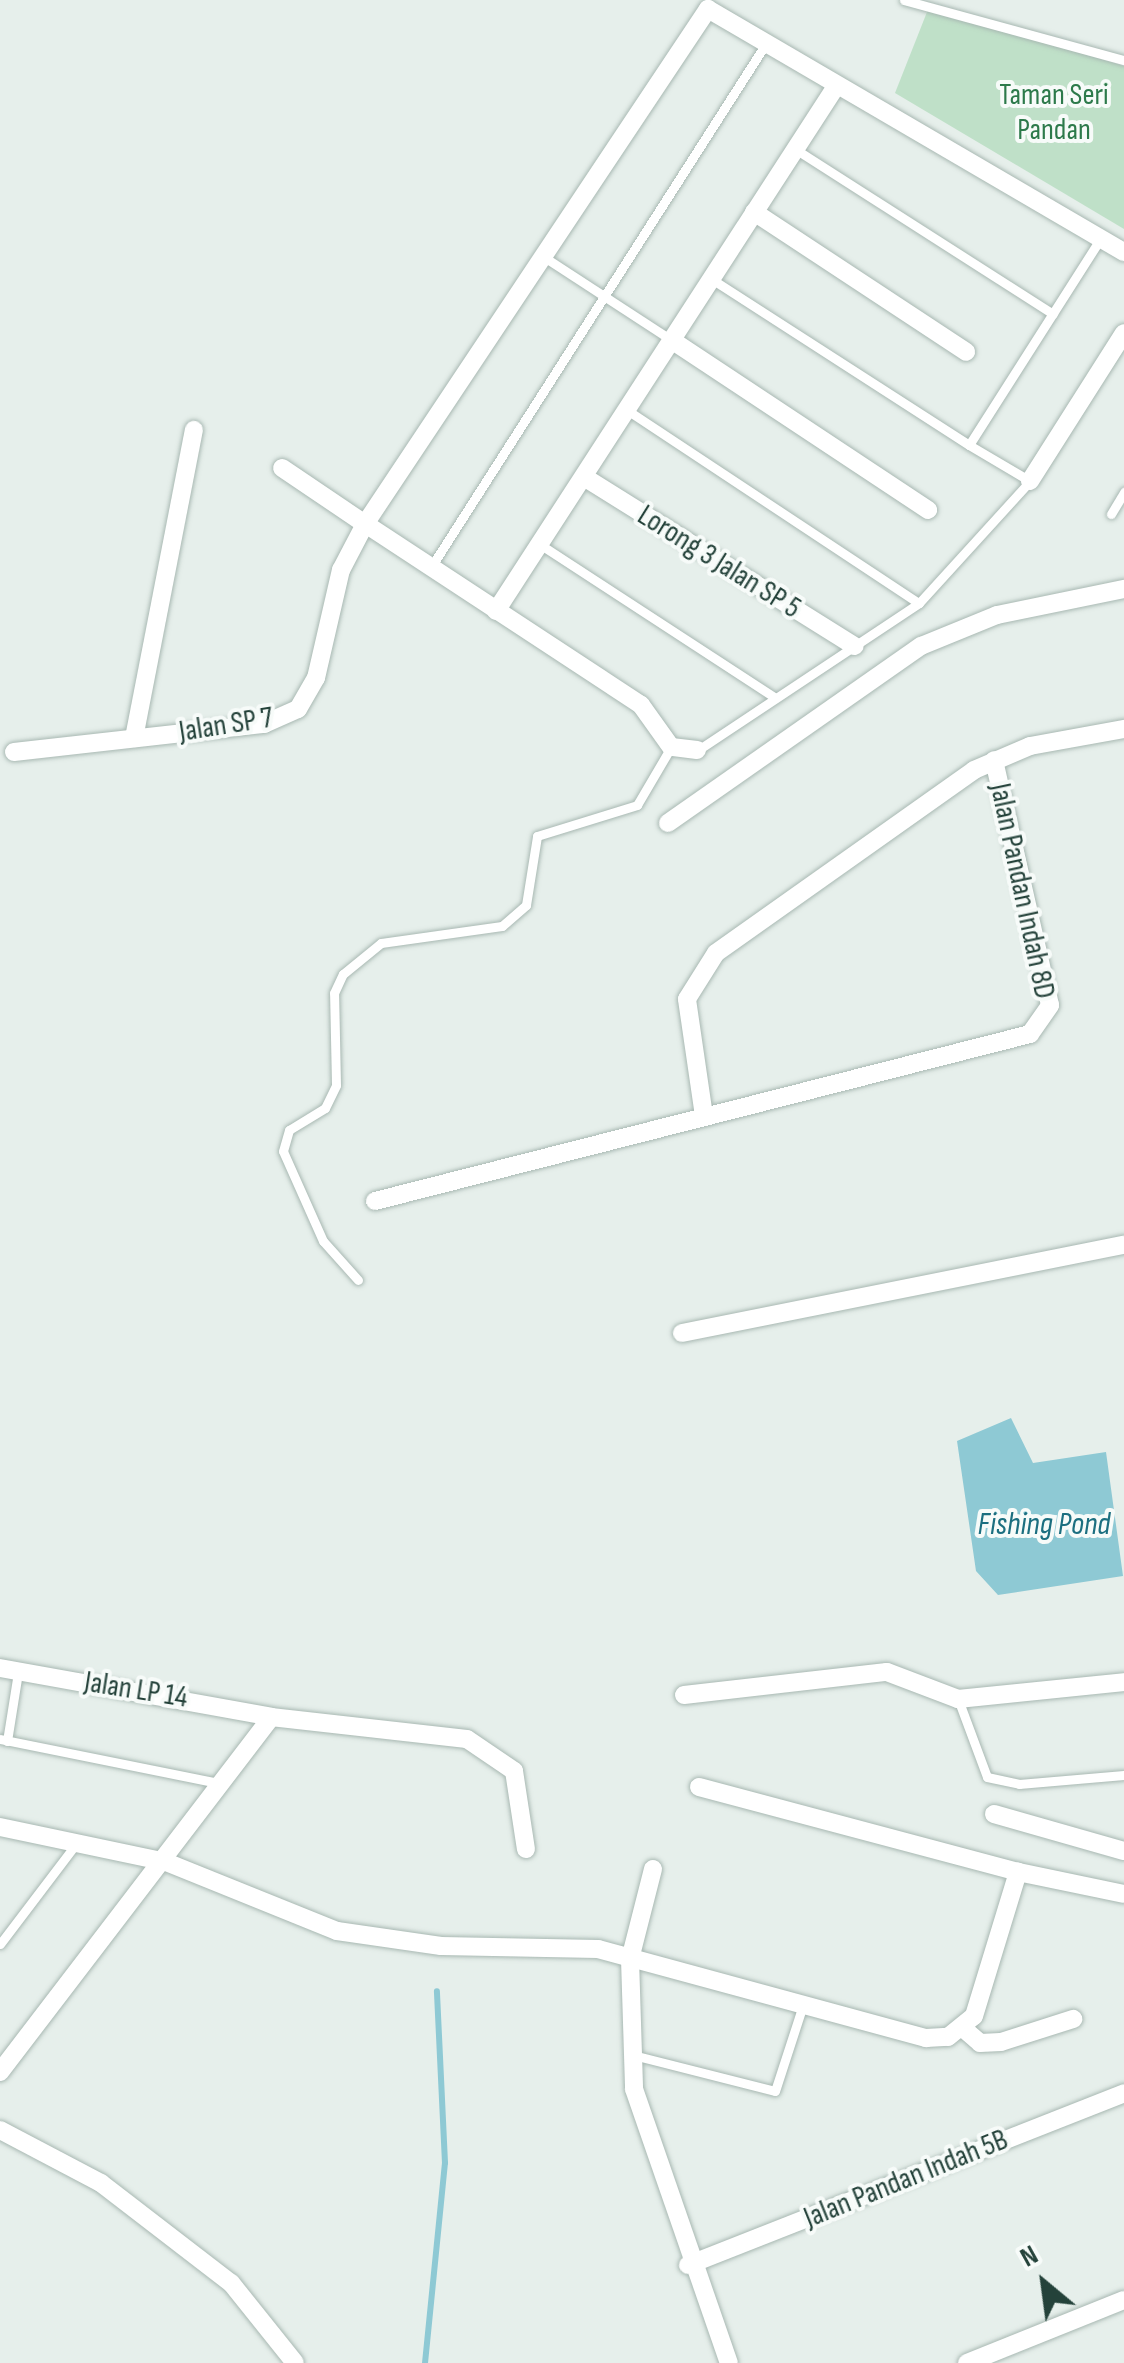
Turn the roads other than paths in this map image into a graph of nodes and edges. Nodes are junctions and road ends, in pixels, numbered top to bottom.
1 (904, 0) edge
2 (709, 5) edge
3 (765, 45) junction
4 (1124, 60) edge
5 (835, 88) junction
6 (795, 149) junction
7 (754, 212) junction
8 (1101, 238) junction
9 (1124, 252) edge
10 (542, 256) junction
11 (710, 278) junction
12 (602, 296) junction
13 (1052, 314) junction
14 (1124, 333) edge
15 (672, 341) junction
16 (966, 352) dead end
17 (627, 410) junction
18 (194, 430) dead end
19 (969, 445) junction
20 (282, 468) dead end
21 (584, 477) junction
22 (1030, 481) junction
23 (1124, 492) edge
24 (928, 510) dead end
25 (1111, 514) dead end
26 (364, 524) junction
27 (541, 545) junction
28 (429, 569) junction
29 (1124, 588) edge
30 (919, 602) junction
31 (496, 611) junction
32 (854, 646) junction
33 (776, 698) junction
34 (1124, 729) edge
35 (134, 738) junction
36 (671, 747) junction
37 (697, 750) joint
38 (14, 752) dead end
39 (994, 760) junction
40 (668, 823) dead end
41 (704, 1116) junction
42 (375, 1201) dead end
43 (1124, 1245) edge
44 (358, 1280) dead end
45 (682, 1332) dead end
46 (9, 1670) edge
47 (1124, 1682) edge
48 (684, 1696) dead end
49 (958, 1699) junction
50 (270, 1716) junction
51 (4, 1740) edge
52 (1124, 1774) edge
53 (223, 1784) junction
54 (699, 1787) dead end
55 (994, 1814) dead end
56 (0, 1827) edge
57 (77, 1842) junction
58 (526, 1848) dead end
59 (1124, 1850) edge
60 (166, 1862) junction
61 (653, 1869) dead end
62 (1018, 1872) junction
63 (1124, 1894) edge
64 (0, 1944) edge
65 (630, 1958) junction
66 (803, 2005) junction
67 (1073, 2019) dead end
68 (964, 2029) junction
69 (633, 2056) junction
70 (0, 2072) edge
71 (1124, 2094) edge
72 (0, 2130) edge
73 (688, 2266) junction
74 (1124, 2300) edge
75 (295, 2363) edge
76 (729, 2363) edge
77 (967, 2363) edge

1 - 4 lane
2 - 3 street
2 - 10 street, Jalan SP 7
3 - 5 street
3 - 12 lane
5 - 6 street
5 - 8 street
6 - 7 street
6 - 13 lane
7 - 11 street
7 - 16 street
8 - 9 street
8 - 13 lane
10 - 12 lane
10 - 26 street, Jalan SP 7
11 - 15 street
11 - 19 lane
12 - 15 lane
12 - 28 lane
13 - 19 lane
14 - 22 street
15 - 17 street
15 - 24 street
17 - 21 street
17 - 30 lane
18 - 35 street
19 - 22 lane
20 - 26 street
21 - 27 street
21 - 32 street, Lorong 3 Jalan SP 5
22 - 30 lane
23 - 25 lane
26 - 28 street
26 - 35 street, Jalan SP 7
27 - 31 street
27 - 33 lane
28 - 31 street
29 - 40 street
30 - 32 lane
31 - 36 street
32 - 33 lane
33 - 37 lane
34 - 39 street
35 - 38 street, Jalan SP 7
36 - 37 street
36 - 44 lane
39 - 41 street
39 - 41 street, Jalan Pandan Indah 8D
41 - 42 street
43 - 45 street
46 - 50 street, Jalan LP 14
46 - 51 lane
47 - 49 street
48 - 49 street
49 - 52 lane
50 - 53 street
50 - 58 street, Jalan LP 14
51 - 53 lane
53 - 60 street
54 - 62 street
55 - 59 street
56 - 57 street
57 - 60 street
57 - 64 lane
60 - 65 street
60 - 70 street
61 - 65 street
62 - 63 street
62 - 68 street
65 - 66 street
65 - 69 street
66 - 68 street
66 - 69 lane
67 - 68 street
69 - 73 street
71 - 73 street, Jalan Pandan Indah 5B
72 - 75 street
73 - 76 street
74 - 77 street

